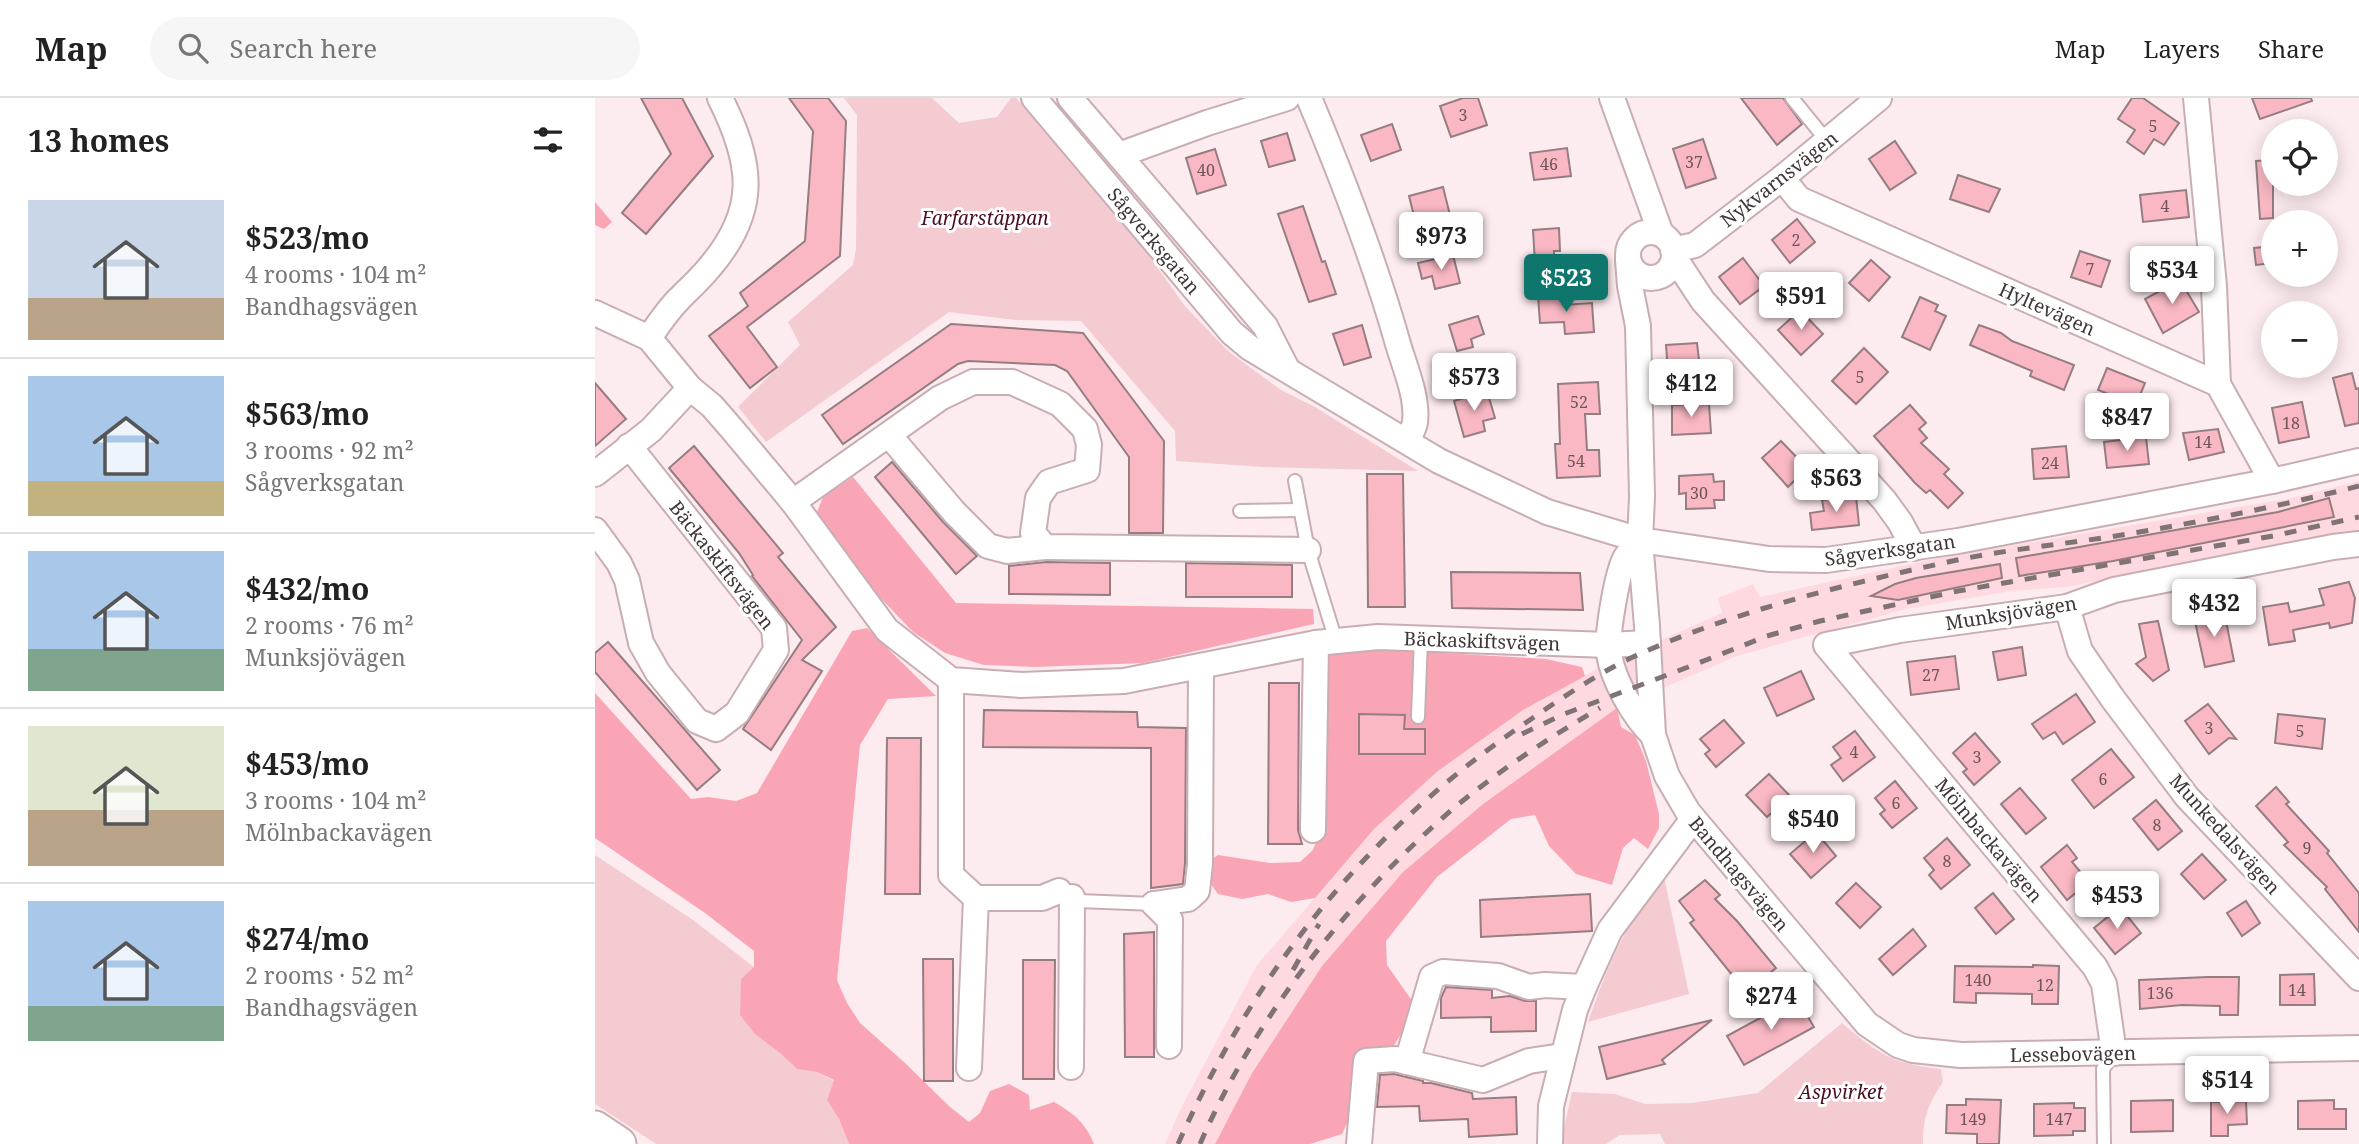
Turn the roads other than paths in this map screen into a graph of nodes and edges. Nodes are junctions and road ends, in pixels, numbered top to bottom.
1 (720, 98) edge
2 (1034, 98) edge
3 (1070, 98) edge
4 (1287, 98) edge
5 (1309, 98) edge
6 (1612, 98) edge
7 (1792, 98) edge
8 (1879, 98) edge
9 (2196, 98) edge
10 (1827, 141) junction
11 (1119, 155) junction
12 (1782, 178) junction
13 (1650, 205) junction
14 (1632, 248) junction
15 (1665, 259) junction
16 (595, 313) edge
17 (1638, 326) junction
18 (649, 338) junction
19 (1287, 369) junction
20 (2218, 384) junction
21 (690, 388) junction
22 (888, 435) junction
23 (1407, 441) junction
24 (629, 446) junction
25 (2359, 461) edge
26 (595, 474) edge
27 (1295, 481) dead end
28 (2272, 481) junction
29 (793, 502) junction
30 (1299, 510) junction
31 (1240, 511) dead end
32 (595, 530) edge
33 (1640, 540) junction
34 (2359, 544) edge
35 (1045, 547) junction
36 (1914, 548) junction
37 (1308, 550) junction
38 (2067, 607) junction
39 (1421, 638) junction
40 (1326, 642) junction
41 (1648, 643) junction
42 (1608, 645) junction
43 (1826, 645) joint
44 (1201, 666) junction
45 (951, 680) junction
46 (1418, 717) dead end
47 (1653, 735) junction
48 (1693, 819) junction
49 (1313, 830) dead end
50 (1066, 894) junction
51 (977, 898) junction
52 (1154, 904) junction
53 (2359, 978) edge
54 (1584, 987) junction
55 (1169, 1046) dead end
56 (2359, 1048) edge
57 (1913, 1050) joint
58 (2114, 1053) junction
59 (1562, 1056) junction
60 (1407, 1062) junction
61 (1071, 1067) dead end
62 (969, 1068) dead end
63 (595, 1128) edge
64 (619, 1144) edge
65 (1359, 1144) edge
66 (1550, 1144) edge
67 (2103, 1144) edge

1 - 18 street
2 - 19 street, Sågverksgatan
3 - 11 street, Sågverksgatan
4 - 11 street
5 - 23 street
6 - 13 street
7 - 10 lane
8 - 10 street, Nykvarnsvägen
9 - 20 street
10 - 12 street, Nykvarnsvägen
11 - 19 street, Sågverksgatan
12 - 15 street, Nykvarnsvägen
12 - 20 street, Hyltevägen
13 - 14 street, Bandhagsvägen
13 - 15 street
14 - 15 street
14 - 15 street
14 - 17 street, Bandhagsvägen
15 - 17 street, Bandhagsvägen
15 - 36 street
16 - 18 street
17 - 33 street, Bandhagsvägen
18 - 21 street
19 - 23 street, Sågverksgatan
20 - 28 street
21 - 24 street
21 - 29 street
22 - 29 street
22 - 35 street
22 - 35 street
23 - 33 street, Sågverksgatan
24 - 26 street
24 - 32 street, Bäckaskiftsvägen
25 - 28 street, Sågverksgatan
27 - 30 lane
28 - 36 street, Sågverksgatan
29 - 45 street
30 - 31 lane
30 - 37 lane
33 - 36 street, Sågverksgatan
33 - 41 street, Bandhagsvägen
33 - 42 street, Bandhagsvägen
34 - 38 street, Munksjövägen
35 - 37 street
37 - 40 lane
38 - 43 street, Munksjövägen
38 - 53 street, Munkedalsvägen
39 - 40 street, Bäckaskiftsvägen
39 - 42 street, Bäckaskiftsvägen
39 - 46 lane
40 - 44 street, Bäckaskiftsvägen
40 - 49 street
41 - 42 street, Bäckaskiftsvägen
41 - 47 street, Bandhagsvägen
42 - 47 street, Bandhagsvägen
43 - 58 street, Mölnbackavägen
44 - 45 street, Bäckaskiftsvägen
44 - 52 street
45 - 51 street
47 - 48 street, Bandhagsvägen
48 - 54 street
48 - 57 street, Bandhagsvägen
50 - 51 street
50 - 52 lane
50 - 61 street
51 - 62 street
52 - 55 street
54 - 59 street
54 - 60 street
56 - 58 street, Lessebovägen
57 - 58 street, Lessebovägen
58 - 67 lane
59 - 60 street
59 - 66 street
60 - 65 street
63 - 64 main road

